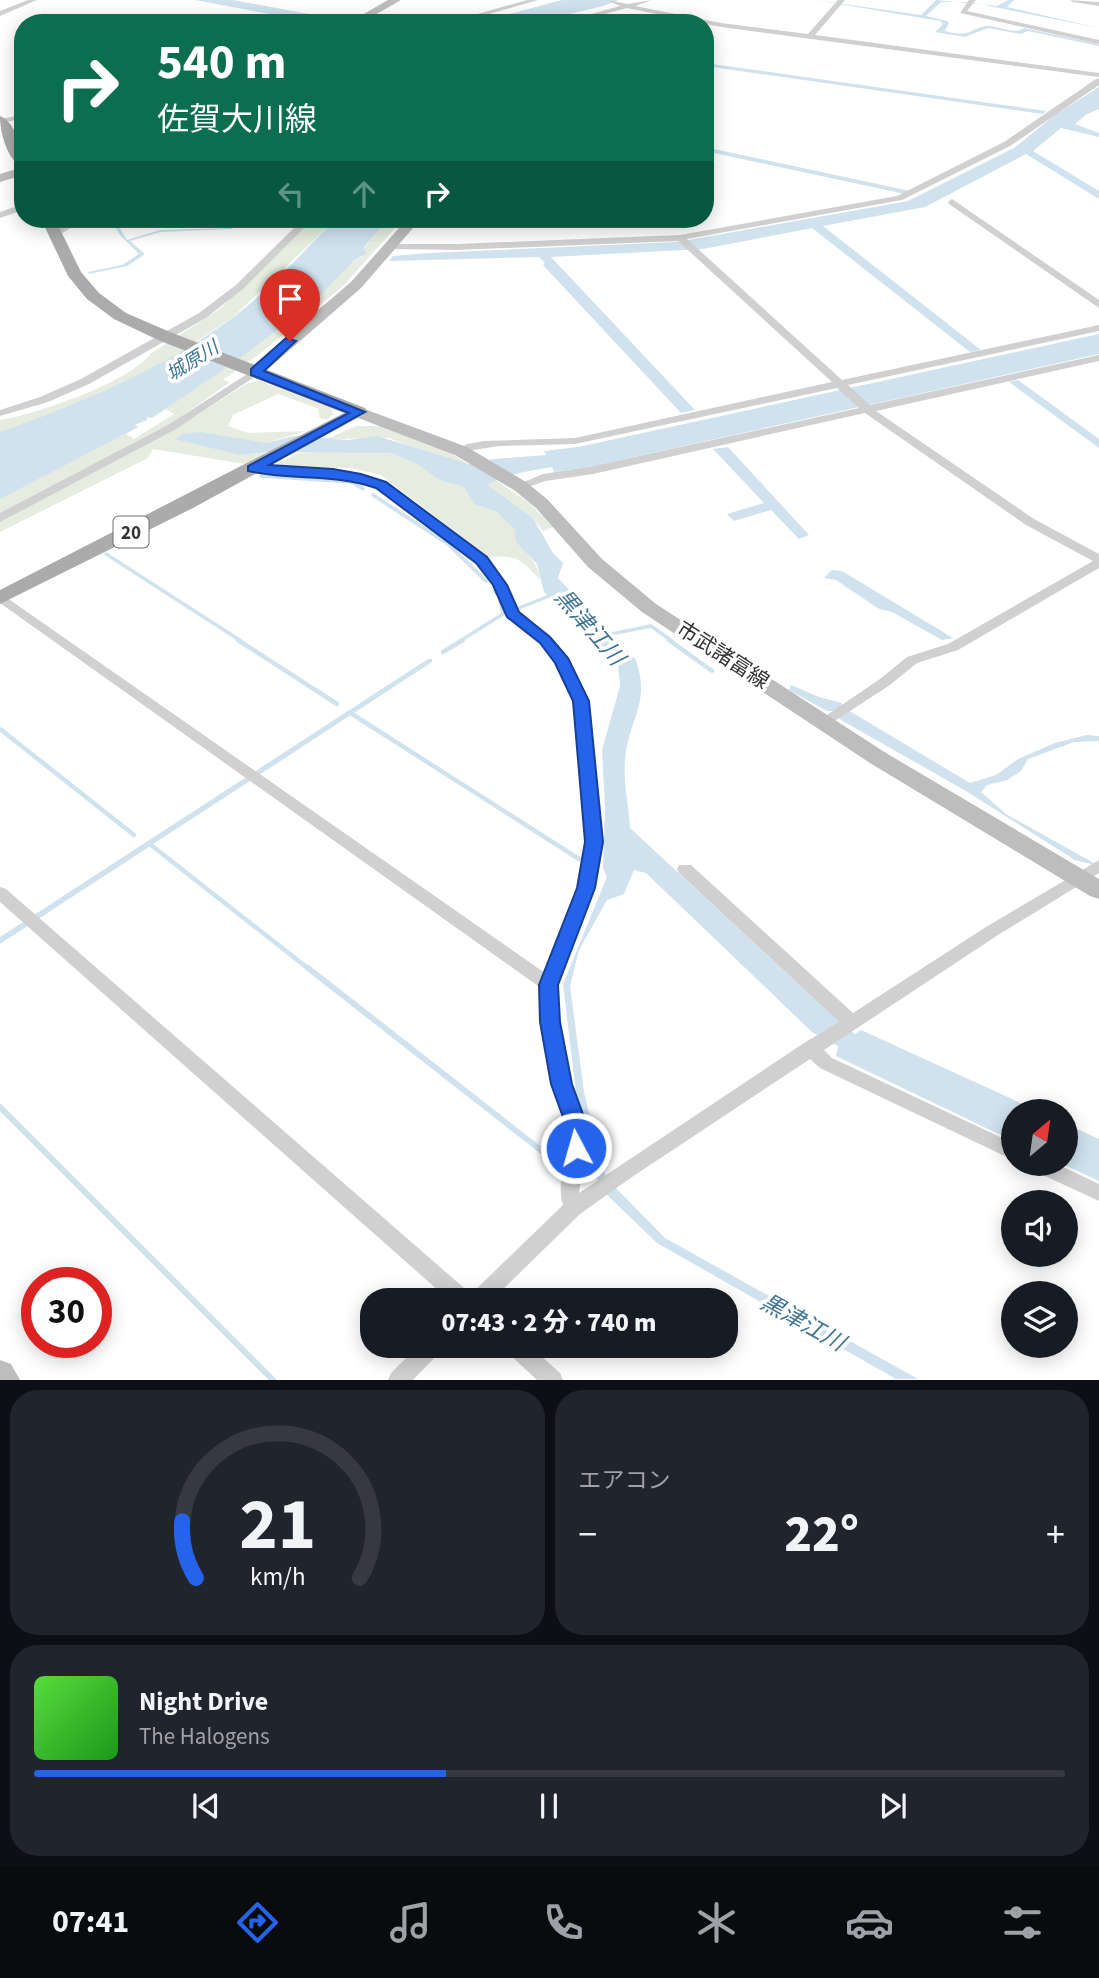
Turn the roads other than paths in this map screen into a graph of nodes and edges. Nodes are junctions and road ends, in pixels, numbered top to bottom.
1 (34, 0) edge
2 (396, 0) edge
3 (536, 0) edge
4 (610, 0) edge
5 (649, 0) edge
6 (1073, 0) edge
7 (840, 2) edge
8 (972, 2) edge
9 (1099, 4) edge
10 (625, 6) junction
11 (604, 11) junction
12 (654, 12) joint
13 (0, 14) edge
14 (370, 14) edge
15 (483, 14) edge
16 (593, 14) edge
17 (598, 14) edge
18 (664, 14) edge
19 (714, 24) edge
20 (721, 25) junction
21 (714, 28) edge
22 (810, 37) junction
23 (1099, 42) edge
24 (1099, 75) edge
25 (1099, 81) edge
26 (0, 120) edge
27 (4, 137) edge
28 (952, 202) dead end
29 (52, 228) edge
30 (298, 228) edge
31 (406, 228) edge
32 (681, 239) junction
33 (391, 246) junction
34 (1099, 305) edge
35 (1099, 328) edge
36 (164, 337) junction
37 (1099, 358) edge
38 (255, 372) junction
39 (841, 385) junction
40 (867, 409) junction
41 (359, 412) junction
42 (0, 413) edge
43 (465, 454) junction
44 (257, 466) junction
45 (515, 483) junction
46 (0, 518) edge
47 (1099, 561) edge
48 (0, 598) edge
49 (829, 718) junction
50 (685, 869) dead end
51 (1092, 876) edge
52 (0, 893) edge
53 (549, 985) junction
54 (851, 1022) junction
55 (815, 1045) junction
56 (1001, 1146) edge
57 (1064, 1176) edge
58 (1099, 1193) edge
59 (573, 1208) junction
60 (449, 1288) edge
61 (490, 1288) edge
62 (420, 1358) edge
63 (528, 1358) edge
64 (0, 1374) edge
65 (4, 1380) edge
66 (398, 1380) edge
67 (553, 1380) edge

1 - 13 street
2 - 14 main road
3 - 15 street
4 - 10 street
5 - 10 street
6 - 9 street
7 - 22 street
8 - 23 street
10 - 11 street
10 - 12 street
11 - 16 street
11 - 17 street
12 - 18 street
19 - 20 street
20 - 21 street
20 - 22 street
22 - 24 street
25 - 32 street
26 - 27 main road
28 - 34 street
29 - 36 main road
30 - 36 street
31 - 33 main road
32 - 33 street
32 - 39 street
33 - 38 main road
35 - 39 street
36 - 38 main road
36 - 42 street
37 - 40 street
38 - 41 main road
38 - 46 street
39 - 40 street
39 - 43 street
40 - 45 street
40 - 47 street
41 - 43 main road, 市武諸富線
41 - 44 main road, 20
43 - 45 main road, 市武諸富線
44 - 48 main road, 20
44 - 53 street
45 - 49 main road, 市武諸富線
47 - 49 street
48 - 53 street
49 - 51 main road, 市武諸富線
50 - 54 street
51 - 54 street
52 - 60 street
53 - 59 street
54 - 55 street
55 - 56 street
55 - 59 street
57 - 58 street
59 - 61 street
62 - 66 street
63 - 67 street
64 - 65 main road

